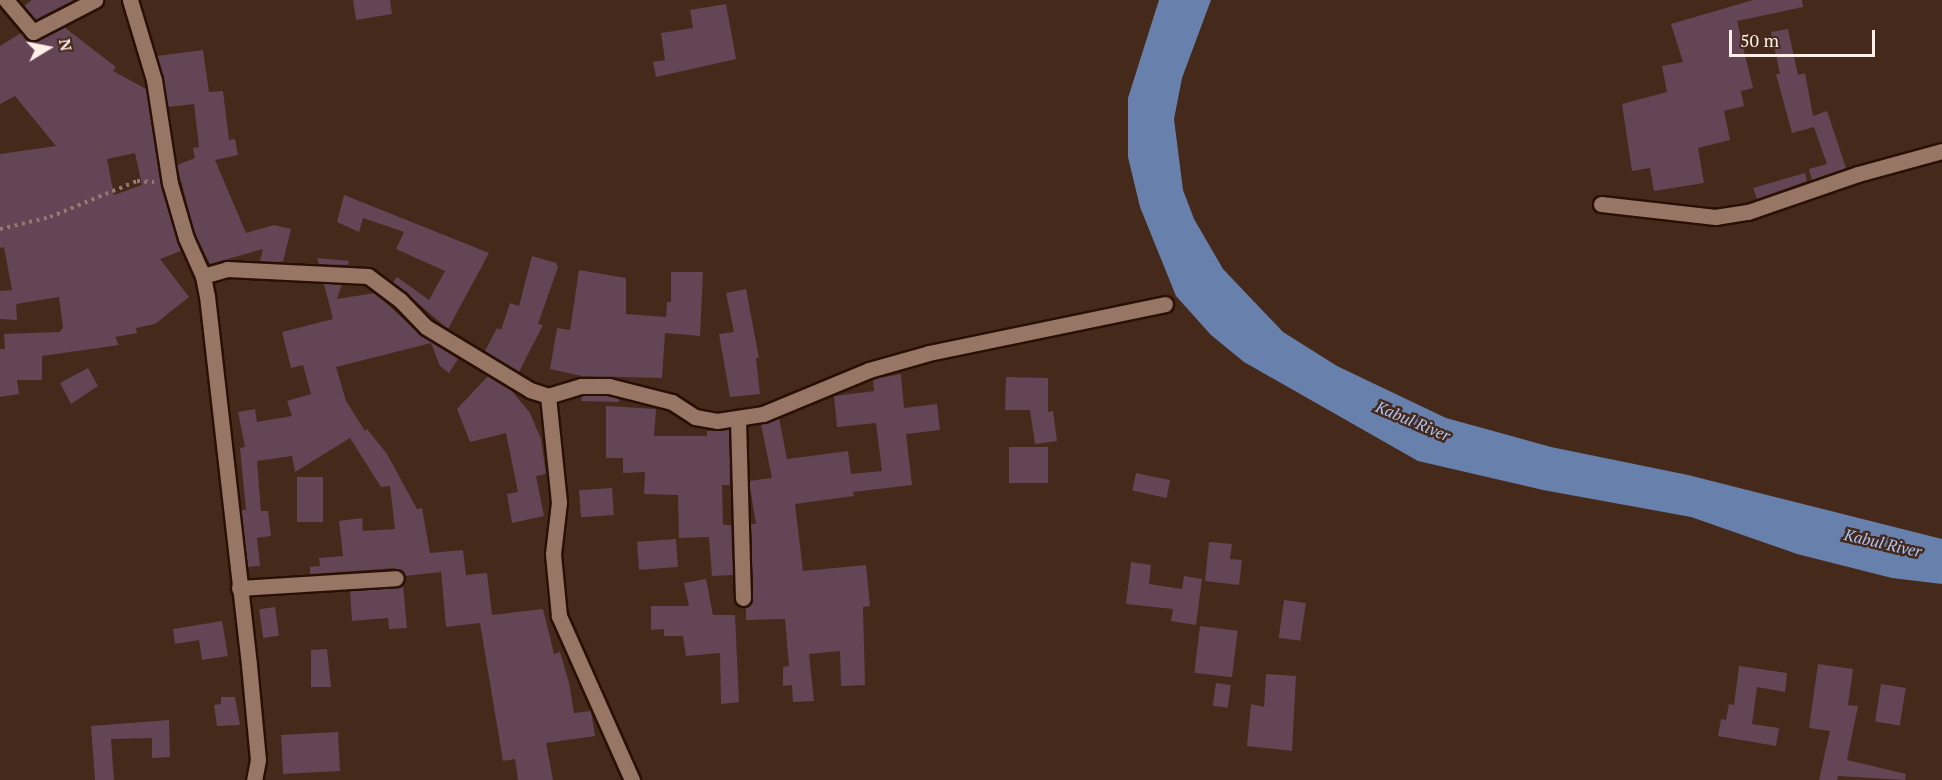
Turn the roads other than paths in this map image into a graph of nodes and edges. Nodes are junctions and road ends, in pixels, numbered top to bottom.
1 (6, 0) edge
2 (95, 0) edge
3 (130, 0) edge
4 (1942, 151) edge
5 (1601, 204) dead end
6 (203, 276) junction
7 (1165, 304) dead end
8 (548, 396) junction
9 (738, 420) junction
10 (396, 578) dead end
11 (239, 588) junction
12 (743, 598) dead end
13 (254, 780) edge
14 (632, 780) edge

1 - 2 street
3 - 6 street
4 - 5 street
6 - 8 street
6 - 11 street
7 - 9 street
8 - 9 street
8 - 14 street
9 - 12 street
10 - 11 street
11 - 13 street

